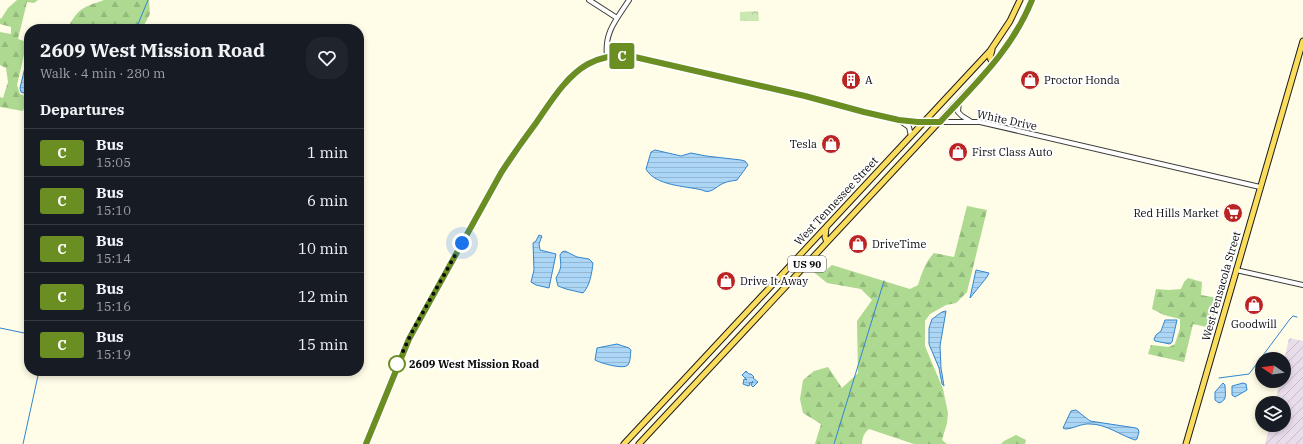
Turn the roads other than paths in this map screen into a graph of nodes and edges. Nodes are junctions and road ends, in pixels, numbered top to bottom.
1 (589, 0) edge
2 (629, 0) edge
3 (1020, 0) edge
4 (1032, 0) edge
5 (617, 18) junction
6 (1303, 41) edge
7 (992, 49) junction
8 (607, 56) junction
9 (993, 64) junction
10 (959, 102) junction
11 (899, 120) junction
12 (971, 121) junction
13 (924, 122) junction
14 (940, 122) junction
15 (911, 136) junction
16 (1260, 187) junction
17 (827, 227) junction
18 (828, 242) junction
19 (1236, 270) junction
20 (1303, 285) edge
21 (765, 292) junction
22 (773, 300) junction
23 (704, 359) junction
24 (712, 366) junction
25 (366, 444) edge
26 (624, 444) edge
27 (638, 444) edge
28 (1186, 444) edge

1 - 5 street
2 - 5 street
3 - 7 main road, West Tennessee Street / US 90
4 - 9 main road, West Tennessee Street / US 90
5 - 8 street
6 - 16 main road, West Pensacola Street
7 - 9 main road
7 - 13 main road, West Tennessee Street / US 90
8 - 11 street, White Drive
8 - 25 street
9 - 10 main road, West Tennessee Street / US 90
10 - 12 street
10 - 14 main road, West Tennessee Street / US 90
11 - 13 street, White Drive
11 - 15 street
12 - 14 street, White Drive
12 - 16 street, White Drive
13 - 14 street, White Drive
13 - 15 main road, West Tennessee Street / US 90
14 - 18 main road, West Tennessee Street / US 90
15 - 17 main road, West Tennessee Street / US 90
16 - 19 main road, West Pensacola Street
17 - 18 main road
17 - 21 main road, West Tennessee Street / US 90
18 - 22 main road, West Tennessee Street / US 90
19 - 20 street
19 - 28 main road, West Pensacola Street
21 - 22 main road
21 - 23 main road, West Tennessee Street / US 90
22 - 24 main road, West Tennessee Street / US 90
23 - 24 main road
23 - 26 main road, West Tennessee Street / US 90
24 - 27 main road, West Tennessee Street / US 90

